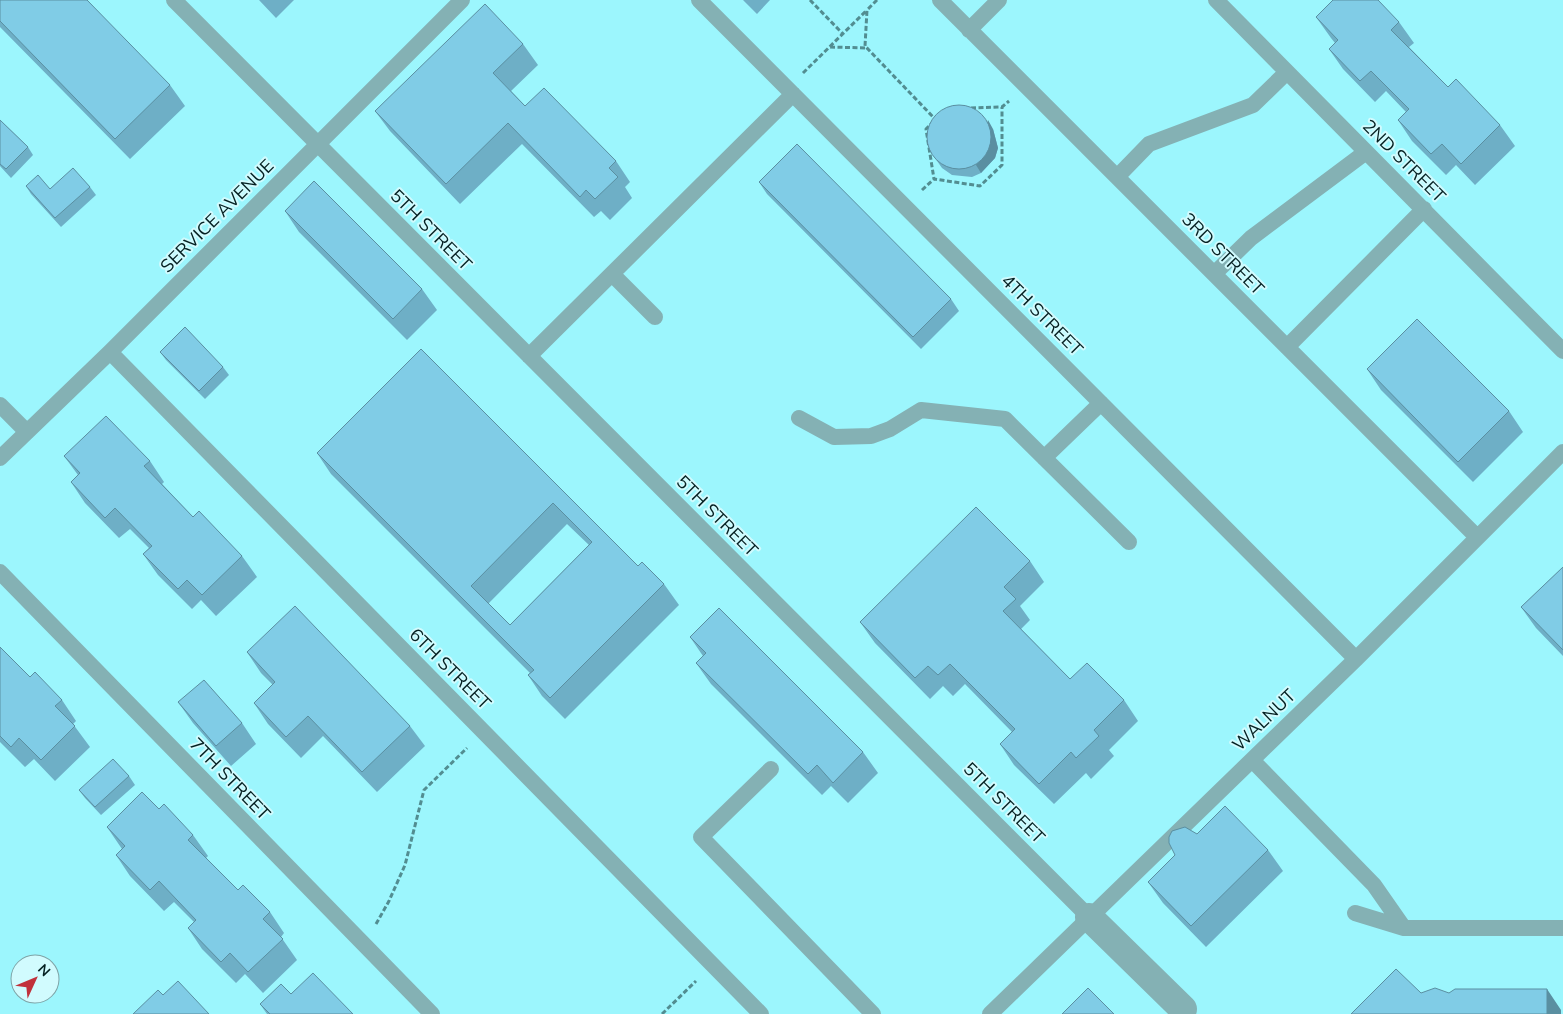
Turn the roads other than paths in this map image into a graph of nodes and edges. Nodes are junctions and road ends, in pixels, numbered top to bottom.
1 (174, 0) edge
2 (462, 0) edge
3 (699, 0) edge
4 (940, 0) edge
5 (999, 0) edge
6 (1216, 0) edge
7 (969, 30) junction
8 (1287, 72) junction
9 (790, 92) junction
10 (317, 144) junction
11 (1366, 152) junction
12 (1117, 177) junction
13 (1424, 209) junction
14 (612, 274) junction
15 (1214, 274) junction
16 (655, 317) dead end
17 (1288, 347) junction
18 (1563, 351) edge
19 (110, 352) junction
20 (529, 356) junction
21 (1101, 403) junction
22 (0, 405) edge
23 (799, 418) dead end
24 (27, 432) junction
25 (1563, 452) edge
26 (0, 458) edge
27 (1044, 458) junction
28 (1477, 537) junction
29 (1129, 542) dead end
30 (0, 572) edge
31 (1356, 659) junction
32 (1252, 760) junction
33 (771, 769) edge
34 (1355, 913) dead end
35 (1089, 917) junction
36 (1404, 928) junction
37 (1563, 928) edge
38 (1186, 1012) edge
39 (432, 1014) edge
40 (761, 1014) edge
41 (873, 1014) edge
42 (990, 1014) edge

1 - 10 lane, 5TH STREET
2 - 10 lane, SERVICE AVENUE
3 - 9 lane, 4TH STREET
4 - 7 lane, 3RD STREET
5 - 7 lane
6 - 8 lane, 2ND STREET
7 - 12 lane, 3RD STREET
8 - 11 lane, 2ND STREET
8 - 12 lane
9 - 14 lane
9 - 21 lane, 4TH STREET
10 - 19 lane, SERVICE AVENUE
10 - 20 lane, 5TH STREET
11 - 13 lane, 2ND STREET
11 - 15 lane
12 - 15 lane, 3RD STREET
13 - 17 lane
13 - 18 lane, 2ND STREET
14 - 16 lane
14 - 20 lane
15 - 17 lane, 3RD STREET
17 - 28 lane, 3RD STREET
19 - 24 lane, SERVICE AVENUE
19 - 40 lane, 6TH STREET
20 - 35 lane, 5TH STREET
21 - 27 lane
21 - 31 lane, 4TH STREET
22 - 24 lane
23 - 27 lane
24 - 26 lane, SERVICE AVENUE
25 - 28 lane, WALNUT
27 - 29 lane
28 - 31 lane, WALNUT
30 - 39 lane, 7TH STREET
31 - 32 lane, WALNUT
32 - 35 lane, WALNUT
32 - 36 lane
33 - 41 lane
34 - 36 lane
35 - 38 street
35 - 42 lane, WALNUT
36 - 37 lane

